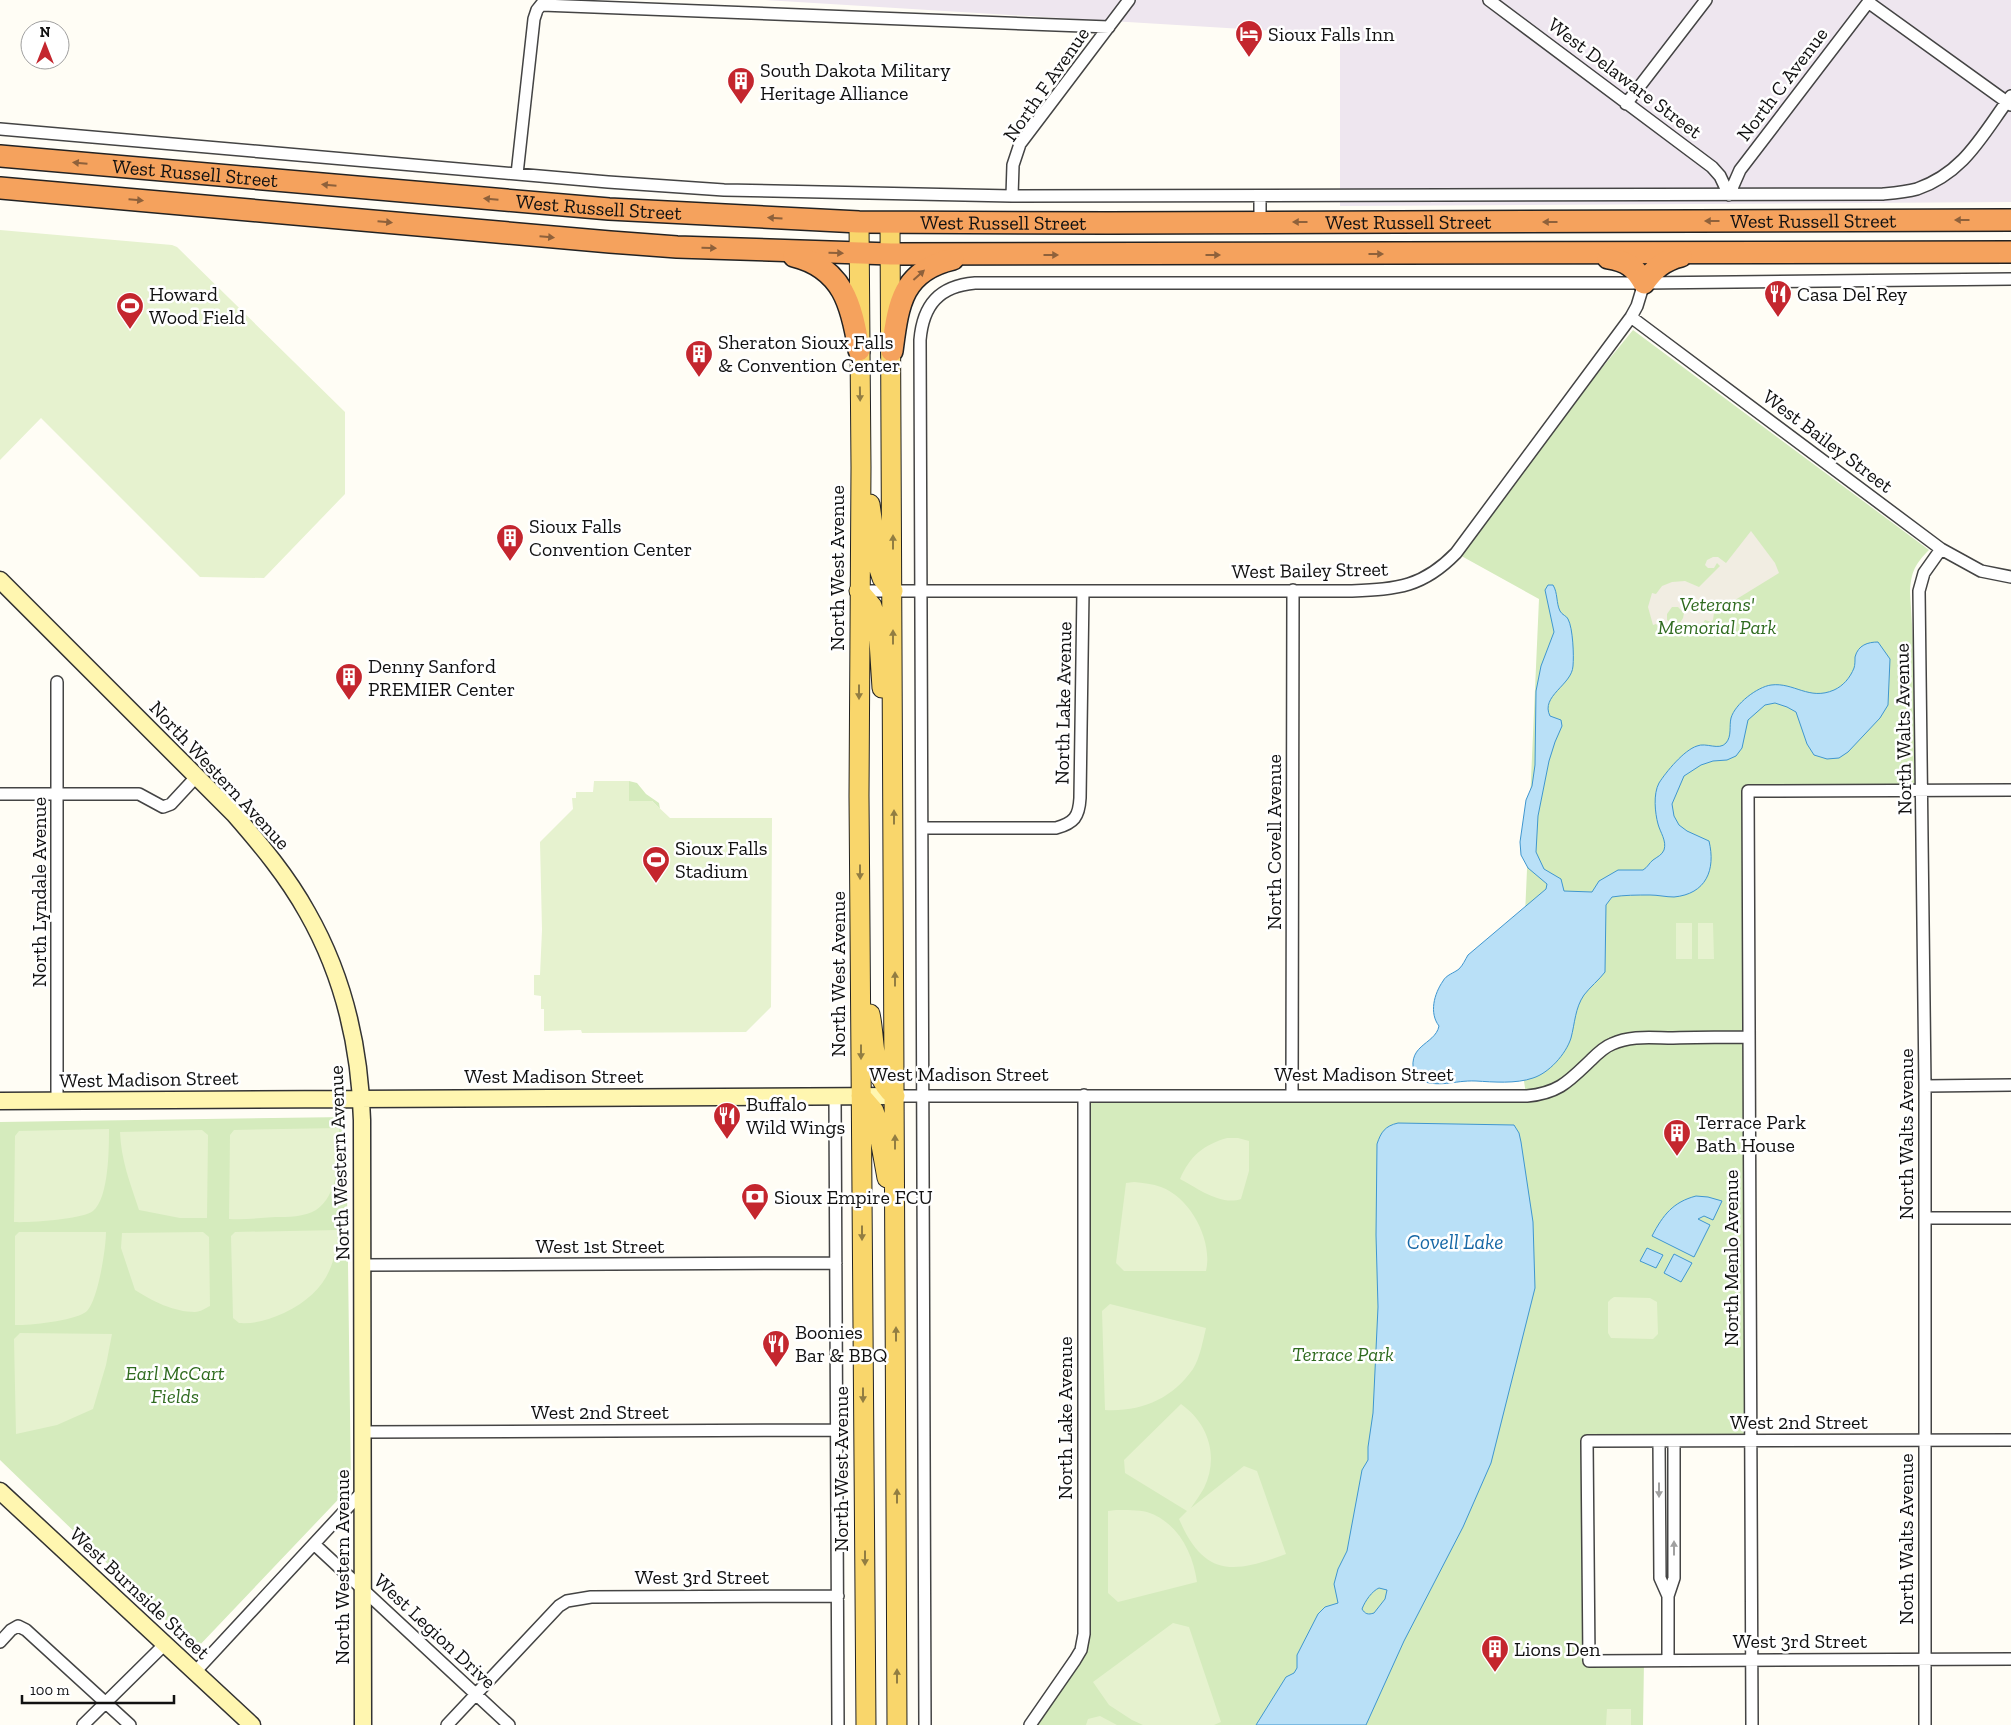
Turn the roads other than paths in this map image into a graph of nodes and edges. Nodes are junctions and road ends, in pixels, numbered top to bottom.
1 (1129, 0) edge
2 (1489, 0) edge
3 (1706, 0) edge
4 (1869, 1) edge
5 (543, 2) edge
6 (1109, 27) junction
7 (2010, 101) edge
8 (1626, 104) junction
9 (0, 129) edge
10 (0, 156) edge
11 (517, 174) junction
12 (0, 188) edge
13 (1729, 194) junction
14 (1012, 196) junction
15 (1260, 196) junction
16 (2011, 220) edge
17 (859, 222) junction
18 (890, 222) junction
19 (1260, 222) junction
20 (770, 251) junction
21 (2011, 252) edge
22 (1562, 253) junction
23 (1699, 253) junction
24 (859, 254) junction
25 (891, 254) junction
26 (1018, 255) junction
27 (2011, 279) edge
28 (1644, 283) junction
29 (1631, 316) junction
30 (859, 350) junction
31 (892, 351) junction
32 (861, 467) junction
33 (1941, 549) junction
34 (2011, 577) edge
35 (0, 580) edge
36 (1292, 590) junction
37 (860, 591) junction
38 (893, 591) junction
39 (921, 591) junction
40 (1083, 591) junction
41 (57, 682) dead end
42 (894, 769) junction
43 (196, 777) junction
44 (1922, 790) junction
45 (2011, 790) edge
46 (58, 793) junction
47 (0, 794) edge
48 (922, 828) junction
49 (861, 979) junction
50 (1749, 1037) junction
51 (2011, 1085) edge
52 (1925, 1086) junction
53 (924, 1095) junction
54 (1084, 1095) junction
55 (1292, 1095) junction
56 (862, 1096) junction
57 (895, 1096) junction
58 (835, 1097) junction
59 (362, 1098) junction
60 (0, 1101) edge
61 (57, 1101) junction
62 (896, 1208) junction
63 (1925, 1218) junction
64 (2011, 1218) edge
65 (836, 1263) junction
66 (363, 1265) junction
67 (837, 1430) junction
68 (363, 1432) junction
69 (1751, 1440) junction
70 (1925, 1440) junction
71 (2011, 1440) edge
72 (1659, 1441) junction
73 (1674, 1441) junction
74 (0, 1491) edge
75 (363, 1491) junction
76 (314, 1544) junction
77 (364, 1590) junction
78 (838, 1596) junction
79 (1668, 1596) junction
80 (0, 1642) edge
81 (164, 1644) junction
82 (1668, 1660) junction
83 (1752, 1660) junction
84 (1924, 1660) junction
85 (2011, 1660) edge
86 (1589, 1661) joint
87 (195, 1672) junction
88 (477, 1695) junction
89 (106, 1702) junction
90 (83, 1725) edge
91 (130, 1725) edge
92 (252, 1725) edge
93 (363, 1725) edge
94 (447, 1725) edge
95 (509, 1725) edge
96 (838, 1725) edge
97 (866, 1725) edge
98 (897, 1725) edge
99 (925, 1725) edge
100 (1030, 1725) edge
101 (1752, 1725) edge
102 (1925, 1725) edge

1 - 6 street, North F Avenue
2 - 8 street, West Delaware Street
3 - 8 street
4 - 7 street
4 - 13 street, North C Avenue
5 - 6 street
5 - 11 street
6 - 14 street, North F Avenue
7 - 13 street, West Russell Street
8 - 13 street, West Delaware Street
9 - 11 street, West Russell Street
17 -> 10 highway, West Russell Street
11 - 14 street, West Russell Street
12 -> 20 highway, West Russell Street
13 - 15 street, West Russell Street
14 - 15 street, West Russell Street
15 - 19 street
16 -> 19 highway, West Russell Street
17 - 18 highway, West Russell Street
17 - 24 main road, North West Avenue
18 - 19 highway, West Russell Street
18 - 25 main road
20 -> 24 highway, West Russell Street
20 - 30 highway
21 - 23 highway, West Russell Street
22 - 23 highway, West Russell Street
26 -> 22 highway, West Russell Street
22 - 28 highway
23 - 28 highway
24 - 25 highway, West Russell Street
24 - 30 main road, North West Avenue
25 - 26 highway, West Russell Street
25 - 31 main road
31 -> 26 highway
27 - 28 street
28 - 29 street, West Bailey Street
28 - 39 street
29 - 33 street, West Bailey Street
29 - 36 street, West Bailey Street
30 -> 32 main road, North West Avenue
38 -> 31 main road
32 - 37 main road, North West Avenue
32 - 38 main road
33 - 34 street, West Bailey Street
33 - 44 street, North Walts Avenue
35 - 43 street, North Western Avenue
36 - 40 street, West Bailey Street
36 - 55 street, North Covell Avenue
37 - 38 street, West Bailey Street
37 - 42 main road
37 -> 49 main road, North West Avenue
38 - 39 street, West Bailey Street
42 -> 38 main road
39 - 40 street, West Bailey Street
39 - 48 street
40 - 48 street, North Lake Avenue
41 - 46 street, North Lyndale Avenue
57 -> 42 main road
43 - 46 street
43 - 59 street, North Western Avenue
44 - 45 street
44 - 50 street, North Menlo Avenue
44 - 52 street, North Walts Avenue
46 - 47 street
46 - 61 street, North Lyndale Avenue
48 - 53 street
49 -> 56 main road, North West Avenue
49 - 57 main road
50 - 55 street, West Madison Street
50 - 69 street, North Menlo Avenue
51 - 52 street
52 - 63 street, North Walts Avenue
53 - 54 street, West Madison Street
53 - 57 street, West Madison Street
53 - 99 street
54 - 55 street, West Madison Street
54 - 100 street, North Lake Avenue
56 - 57 street, West Madison Street
56 - 58 street, West Madison Street
56 - 62 main road
56 -> 97 main road, North West Avenue
62 -> 57 main road
58 - 59 street, West Madison Street
58 - 65 street, North West Avenue
59 - 61 street, West Madison Street
59 - 66 street, North Western Avenue
60 - 61 street, West Madison Street
98 -> 62 main road
63 - 64 street
63 - 70 street, North Walts Avenue
65 - 66 street, West 1st Street
65 - 67 street, North West Avenue
66 - 68 street, North Western Avenue
67 - 68 street, West 2nd Street
67 - 78 street, North West Avenue
68 - 75 street, North Western Avenue
69 - 70 street, West 2nd Street
69 - 73 street, West 2nd Street
69 - 83 street, North Menlo Avenue
70 - 71 street, West 2nd Street
70 - 84 street, North Walts Avenue
72 - 73 street, West 2nd Street
72 -> 79 street
72 - 86 street, West 2nd Street
79 -> 73 street
74 - 81 street, West Burnside Street
75 - 76 street
75 - 77 street, North Western Avenue
76 - 77 street, West Legion Drive
76 - 87 street
77 - 88 street, West Legion Drive
77 - 93 street, North Western Avenue
78 - 88 street, West 3rd Street
78 - 96 street, North West Avenue
79 - 82 street
80 - 89 street
81 - 87 street, West Burnside Street
81 - 89 street
82 - 83 street, West 3rd Street
82 - 86 street, West 3rd Street
83 - 84 street, West 3rd Street
83 - 101 street, North Menlo Avenue
84 - 85 street, West 3rd Street
84 - 102 street, North Walts Avenue
87 - 92 street, West Burnside Street
88 - 94 street
88 - 95 street, West Legion Drive
89 - 90 street
89 - 91 street

